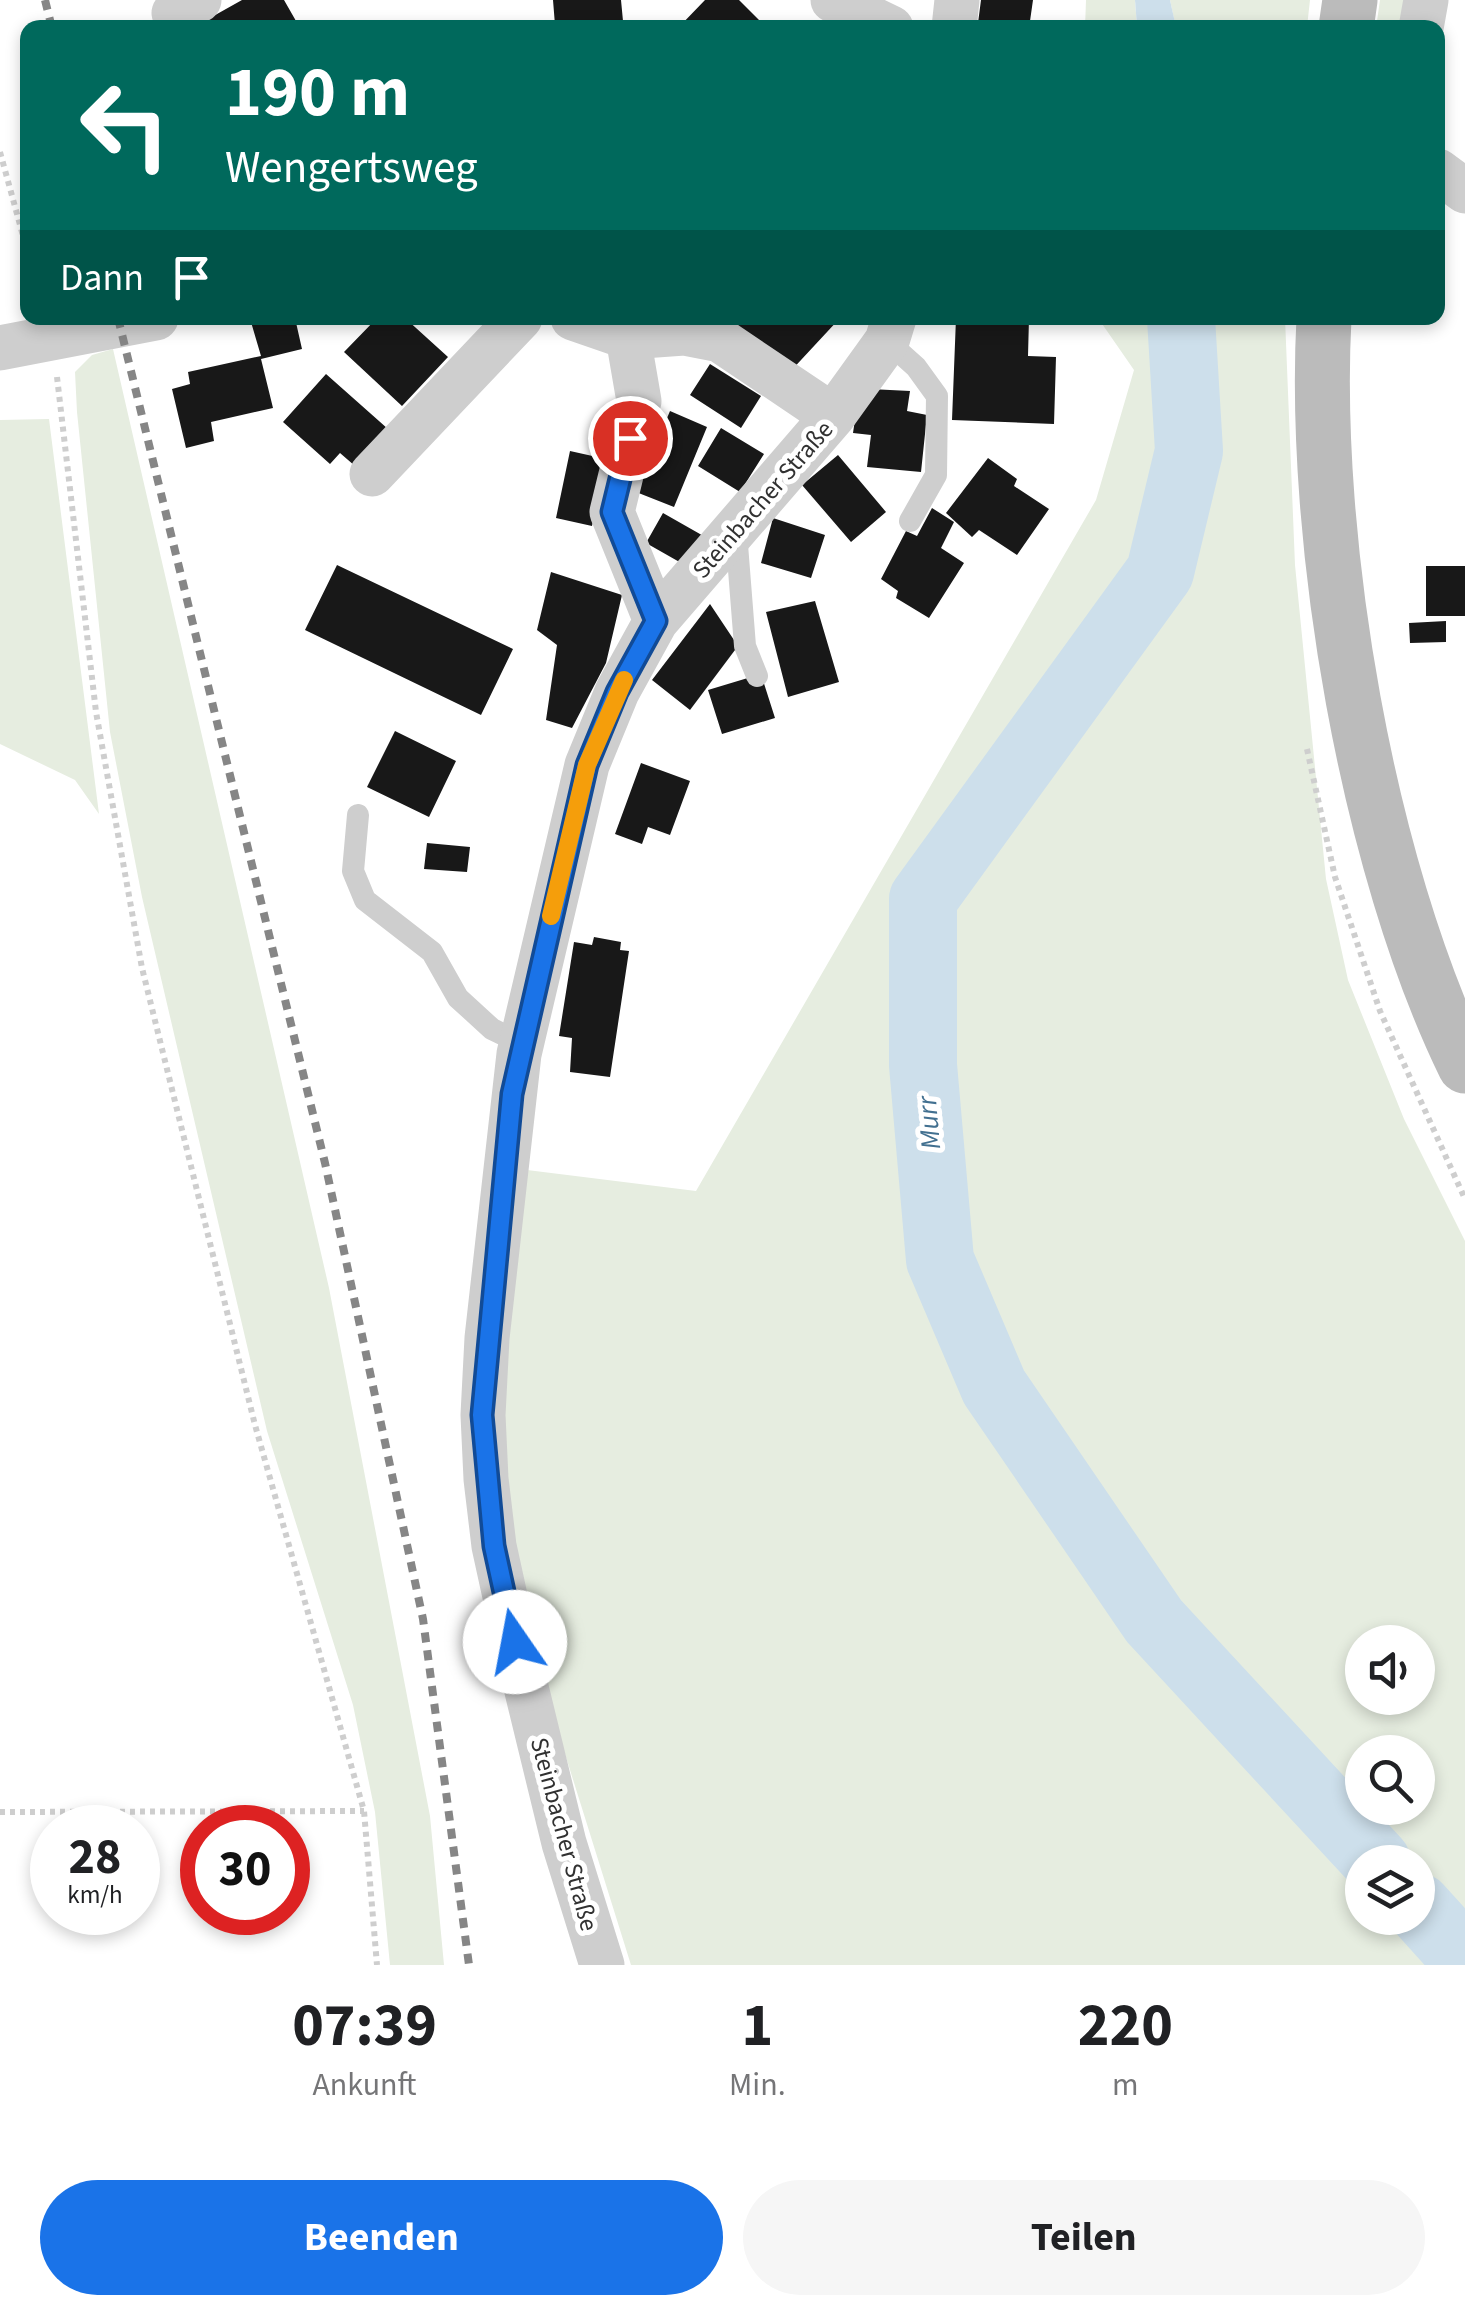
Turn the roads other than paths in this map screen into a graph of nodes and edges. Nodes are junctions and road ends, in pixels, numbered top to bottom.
1 (834, 0) edge
2 (875, 20) edge
3 (123, 325) edge
4 (513, 325) edge
5 (594, 325) edge
6 (1324, 325) edge
7 (890, 329) edge
8 (628, 337) junction
9 (0, 348) edge
10 (833, 416) junction
11 (372, 474) dead end
12 (910, 521) dead end
13 (736, 532) junction
14 (656, 621) junction
15 (757, 676) dead end
16 (358, 815) dead end
17 (521, 1043) junction
18 (1465, 1066) edge
19 (602, 1965) edge

1 - 2 street
3 - 9 street
4 - 11 street
5 - 8 street
6 - 18 street
7 - 10 street, Steinbacher Straße
7 - 12 lane
8 - 10 street
8 - 14 street
10 - 13 street, Steinbacher Straße
13 - 14 street, Steinbacher Straße
13 - 15 lane
14 - 17 street, Steinbacher Straße
16 - 17 lane
17 - 19 street, Steinbacher Straße

